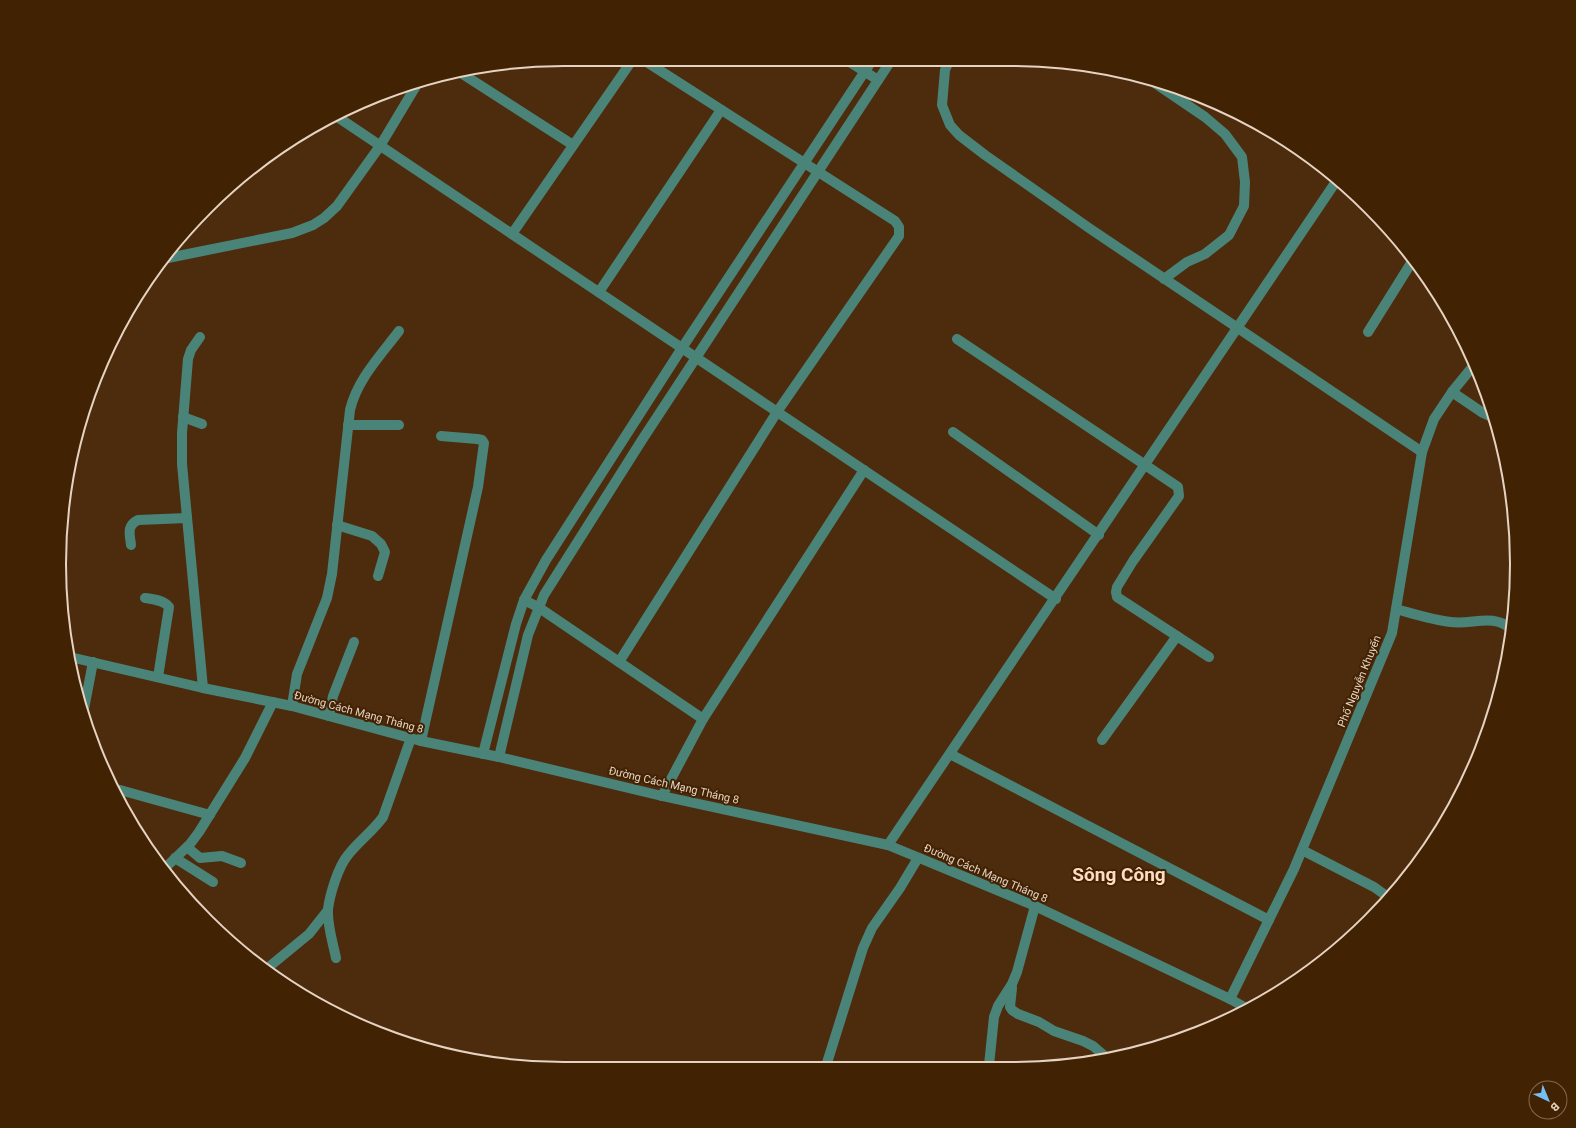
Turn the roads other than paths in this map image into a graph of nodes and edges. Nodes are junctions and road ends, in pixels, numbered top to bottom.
1 (628, 66) edge
2 (653, 66) edge
3 (855, 66) edge
4 (868, 66) edge
5 (887, 66) edge
6 (947, 66) edge
7 (864, 72) junction
8 (466, 76) edge
9 (878, 80) junction
10 (414, 89) edge
11 (1165, 90) edge
12 (721, 110) junction
13 (340, 119) edge
14 (573, 145) junction
15 (380, 146) junction
16 (804, 164) junction
17 (818, 172) junction
18 (1334, 185) edge
19 (512, 234) junction
20 (172, 257) edge
21 (1410, 265) edge
22 (1164, 279) junction
23 (599, 292) junction
24 (1237, 329) junction
25 (399, 331) dead end
26 (1368, 332) dead end
27 (200, 337) dead end
28 (957, 339) dead end
29 (682, 348) junction
30 (696, 358) junction
31 (1470, 369) edge
32 (1452, 392) junction
33 (777, 412) junction
34 (1487, 415) edge
35 (183, 417) junction
36 (202, 424) dead end
37 (348, 425) junction
38 (399, 425) dead end
39 (628, 432) junction
40 (953, 432) dead end
41 (441, 436) dead end
42 (642, 440) junction
43 (1422, 452) junction
44 (1146, 465) junction
45 (864, 470) junction
46 (187, 518) junction
47 (337, 525) junction
48 (1099, 534) junction
49 (131, 545) dead end
50 (378, 576) dead end
51 (145, 598) dead end
52 (1056, 599) junction
53 (524, 600) junction
54 (538, 607) junction
55 (1396, 609) junction
56 (1506, 626) edge
57 (1177, 636) junction
58 (354, 642) dead end
59 (1209, 657) dead end
60 (75, 658) edge
61 (93, 662) junction
62 (619, 662) junction
63 (158, 678) junction
64 (203, 688) junction
65 (85, 701) edge
66 (273, 702) junction
67 (292, 706) junction
68 (329, 716) junction
69 (703, 719) junction
70 (416, 740) junction
71 (1102, 740) dead end
72 (483, 754) junction
73 (950, 754) junction
74 (499, 757) junction
75 (120, 790) edge
76 (662, 796) junction
77 (210, 815) junction
78 (888, 845) junction
79 (187, 847) junction
80 (1302, 850) junction
81 (175, 858) junction
82 (918, 858) junction
83 (241, 863) dead end
84 (168, 865) edge
85 (213, 882) dead end
86 (1384, 894) edge
87 (1035, 906) junction
88 (328, 910) junction
89 (1269, 920) junction
90 (336, 958) dead end
91 (270, 966) dead end
92 (1012, 984) junction
93 (1230, 999) junction
94 (1242, 1006) edge
95 (1102, 1053) edge
96 (827, 1062) edge
97 (989, 1062) edge

1 - 14 street
2 - 12 street
3 - 7 street
4 - 7 street
5 - 9 street
6 - 22 street
7 - 9 street
7 - 16 street
8 - 14 street
9 - 17 street
10 - 15 street
11 - 22 street
12 - 16 street
12 - 23 street
13 - 15 street
14 - 19 street
15 - 19 street
15 - 20 street
16 - 17 street
16 - 29 street
17 - 30 street
17 - 33 street
18 - 24 street
19 - 23 street
21 - 26 street
22 - 24 street
23 - 29 street
24 - 43 street
24 - 44 street
25 - 37 street
27 - 35 street
28 - 44 street
29 - 30 street
29 - 39 street
30 - 33 street
30 - 42 street
31 - 32 street, Phố Nguyễn Khuyến
32 - 34 street
32 - 43 street, Phố Nguyễn Khuyến
33 - 45 street
33 - 62 street
35 - 36 street
35 - 46 street
37 - 38 street
37 - 47 street
39 - 42 street
39 - 53 street
40 - 48 street
41 - 70 street
42 - 54 street
43 - 55 street, Phố Nguyễn Khuyến
44 - 48 street
44 - 57 street
45 - 52 street
45 - 69 street
46 - 49 street
46 - 64 street
47 - 50 street
47 - 67 street
48 - 52 street
51 - 63 street
52 - 73 street
53 - 54 street
53 - 72 street
54 - 62 street
54 - 74 street
55 - 56 street
55 - 80 street, Phố Nguyễn Khuyến
57 - 59 street
57 - 71 street
58 - 68 street
60 - 61 street, Đường Cách Mạng Tháng 8
61 - 63 street, Đường Cách Mạng Tháng 8
61 - 65 street
62 - 69 street
63 - 64 street, Đường Cách Mạng Tháng 8
64 - 66 street, Đường Cách Mạng Tháng 8
66 - 67 street, Đường Cách Mạng Tháng 8
66 - 77 street
67 - 68 street, Đường Cách Mạng Tháng 8
68 - 70 street, Đường Cách Mạng Tháng 8
69 - 76 street
70 - 72 street, Đường Cách Mạng Tháng 8
70 - 88 street
72 - 74 street, Đường Cách Mạng Tháng 8
73 - 78 street
73 - 89 street
74 - 76 street, Đường Cách Mạng Tháng 8
75 - 77 street
76 - 78 street, Đường Cách Mạng Tháng 8
77 - 79 street
78 - 82 street, Đường Cách Mạng Tháng 8
79 - 81 street
79 - 83 street
80 - 86 street
80 - 89 street, Phố Nguyễn Khuyến
81 - 84 street
81 - 85 street
82 - 87 street, Đường Cách Mạng Tháng 8
82 - 96 street
87 - 92 street
87 - 93 street, Đường Cách Mạng Tháng 8
88 - 90 street
88 - 91 street
89 - 93 street, Phố Nguyễn Khuyến
92 - 95 street
92 - 97 street
93 - 94 street, Đường Cách Mạng Tháng 8

